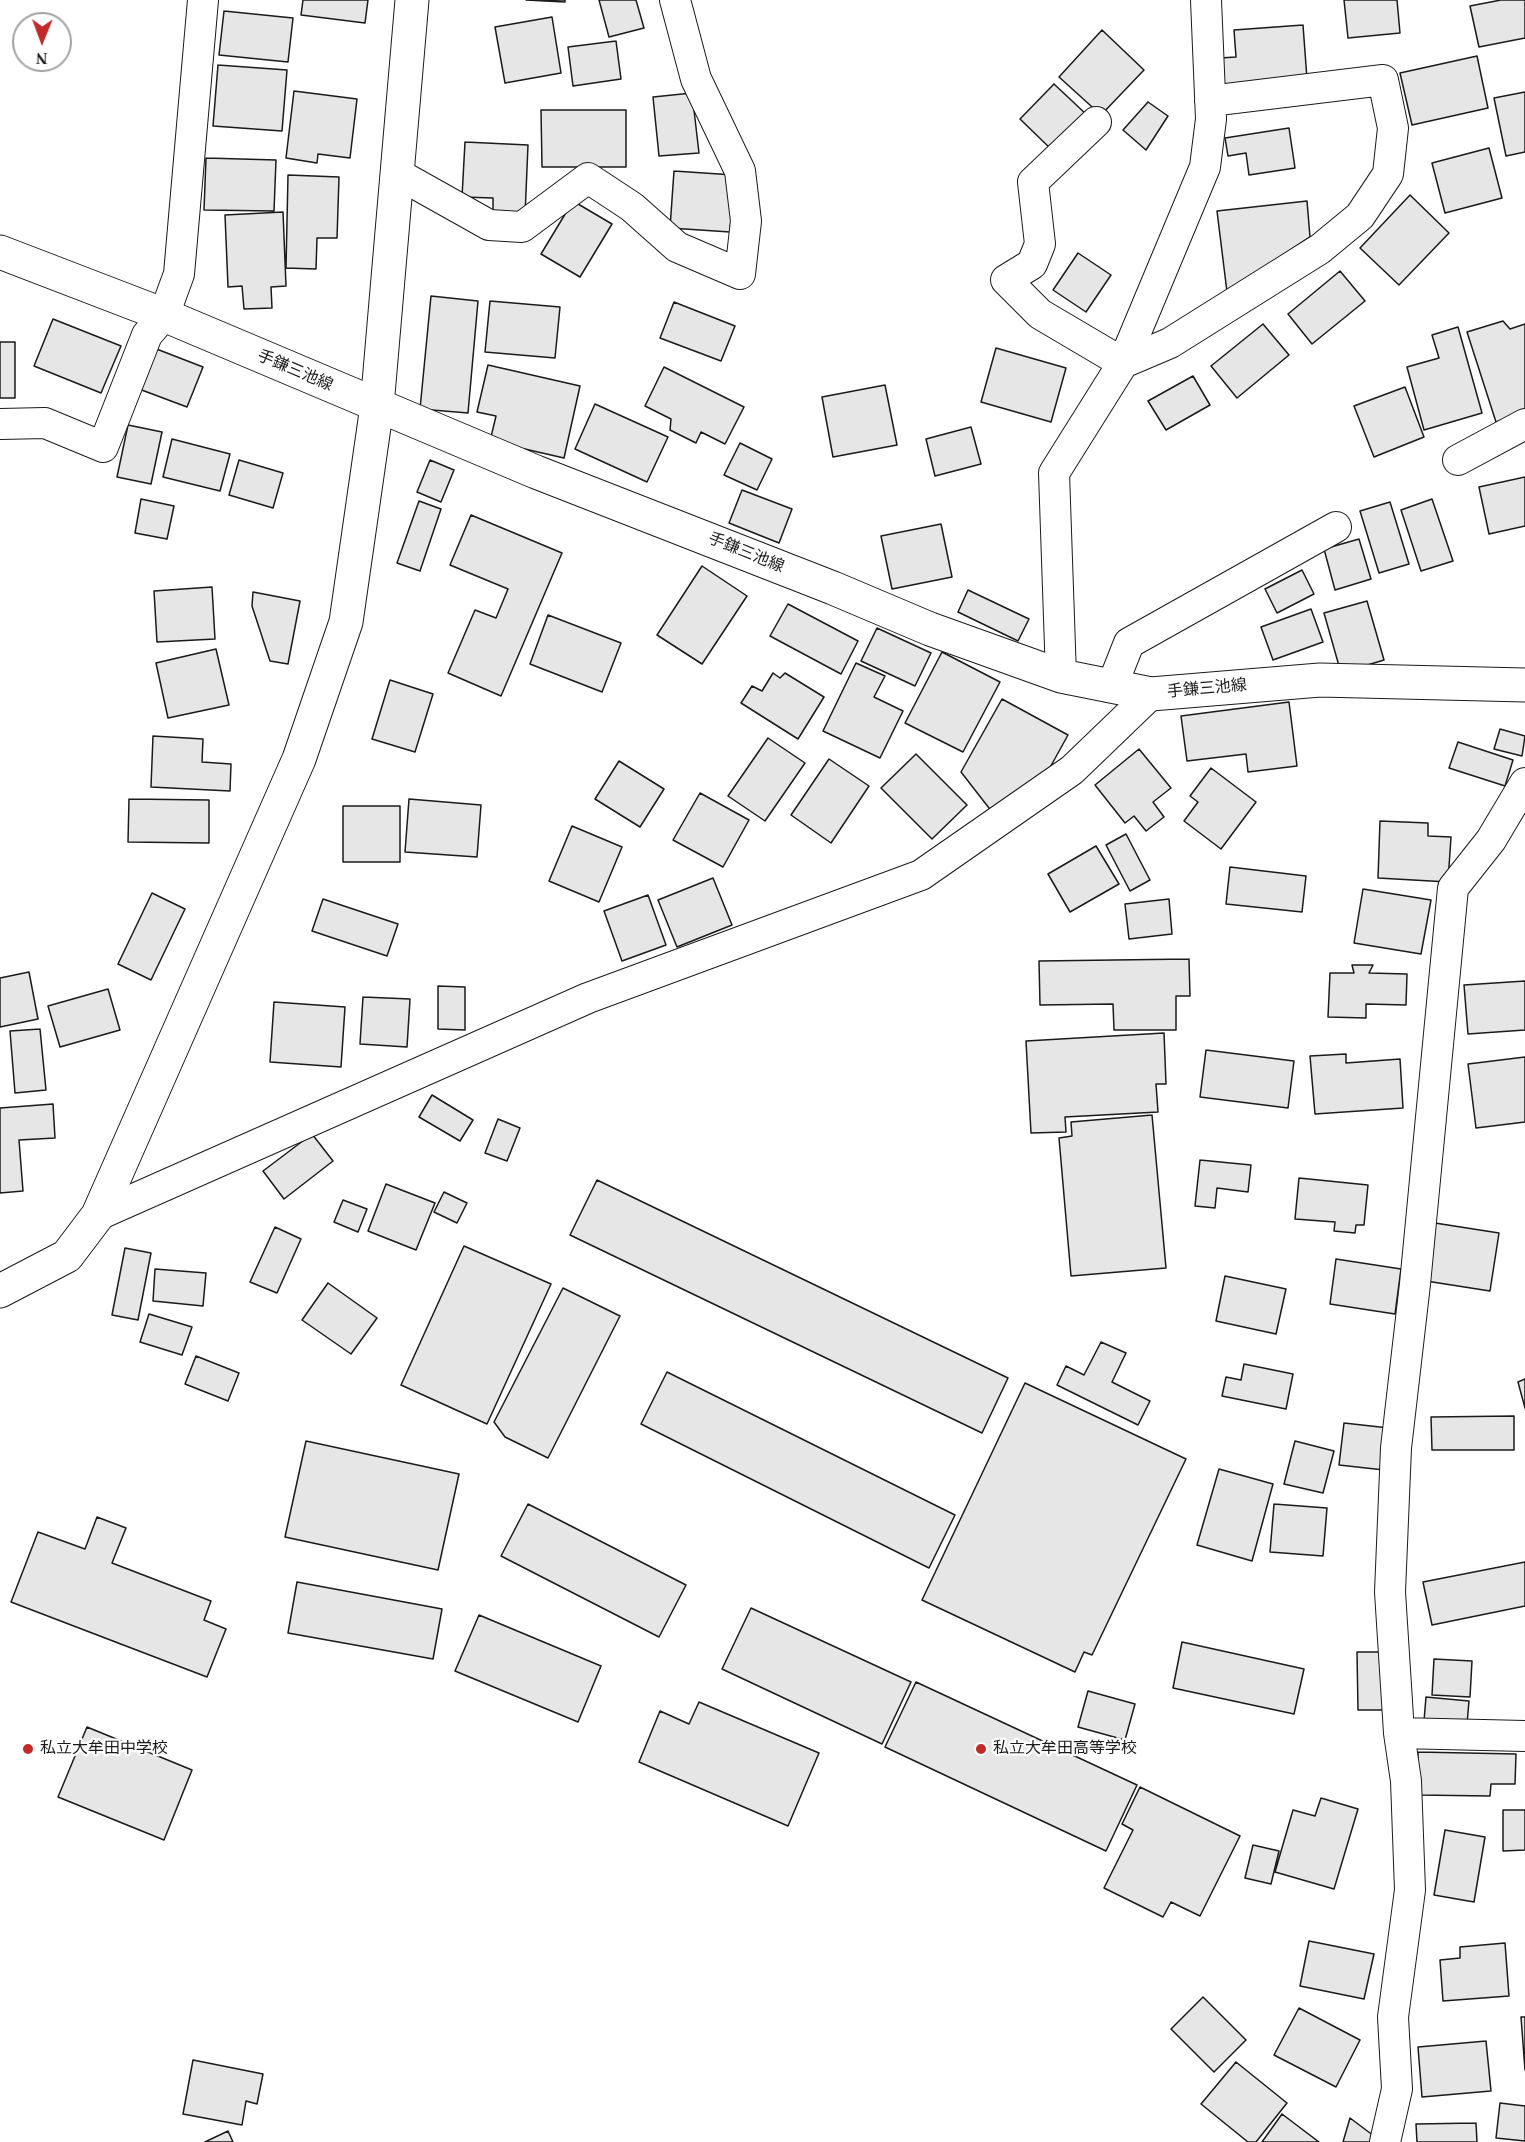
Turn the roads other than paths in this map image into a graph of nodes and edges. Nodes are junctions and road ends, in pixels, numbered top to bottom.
1 (203, 0) edge
2 (412, 0) edge
3 (675, 0) edge
4 (1206, 0) edge
5 (1210, 101) junction
6 (1096, 122) dead end
7 (398, 174) junction
8 (0, 252) edge
9 (164, 315) junction
10 (1123, 363) junction
11 (377, 406) junction
12 (0, 424) edge
13 (1525, 424) edge
14 (1458, 460) dead end
15 (1336, 527) dead end
16 (1061, 676) junction
17 (1525, 685) edge
18 (1112, 686) junction
19 (1151, 694) junction
20 (1525, 783) edge
21 (98, 1215) junction
22 (0, 1291) edge
23 (1399, 1733) junction
24 (1525, 1736) edge
25 (1385, 2142) edge

1 - 9 street
2 - 7 main road
3 - 7 street
4 - 5 street
5 - 10 street
5 - 10 street
6 - 10 street
7 - 11 main road
8 - 9 main road, 手鎌三池線
9 - 11 main road, 手鎌三池線
9 - 12 street
10 - 16 street
11 - 16 main road, 手鎌三池線
11 - 21 main road
13 - 14 street
15 - 18 street
16 - 18 main road, 手鎌三池線
17 - 19 main road, 手鎌三池線
18 - 19 main road, 手鎌三池線
19 - 21 street
20 - 23 street
21 - 22 main road
23 - 24 street
23 - 25 street

